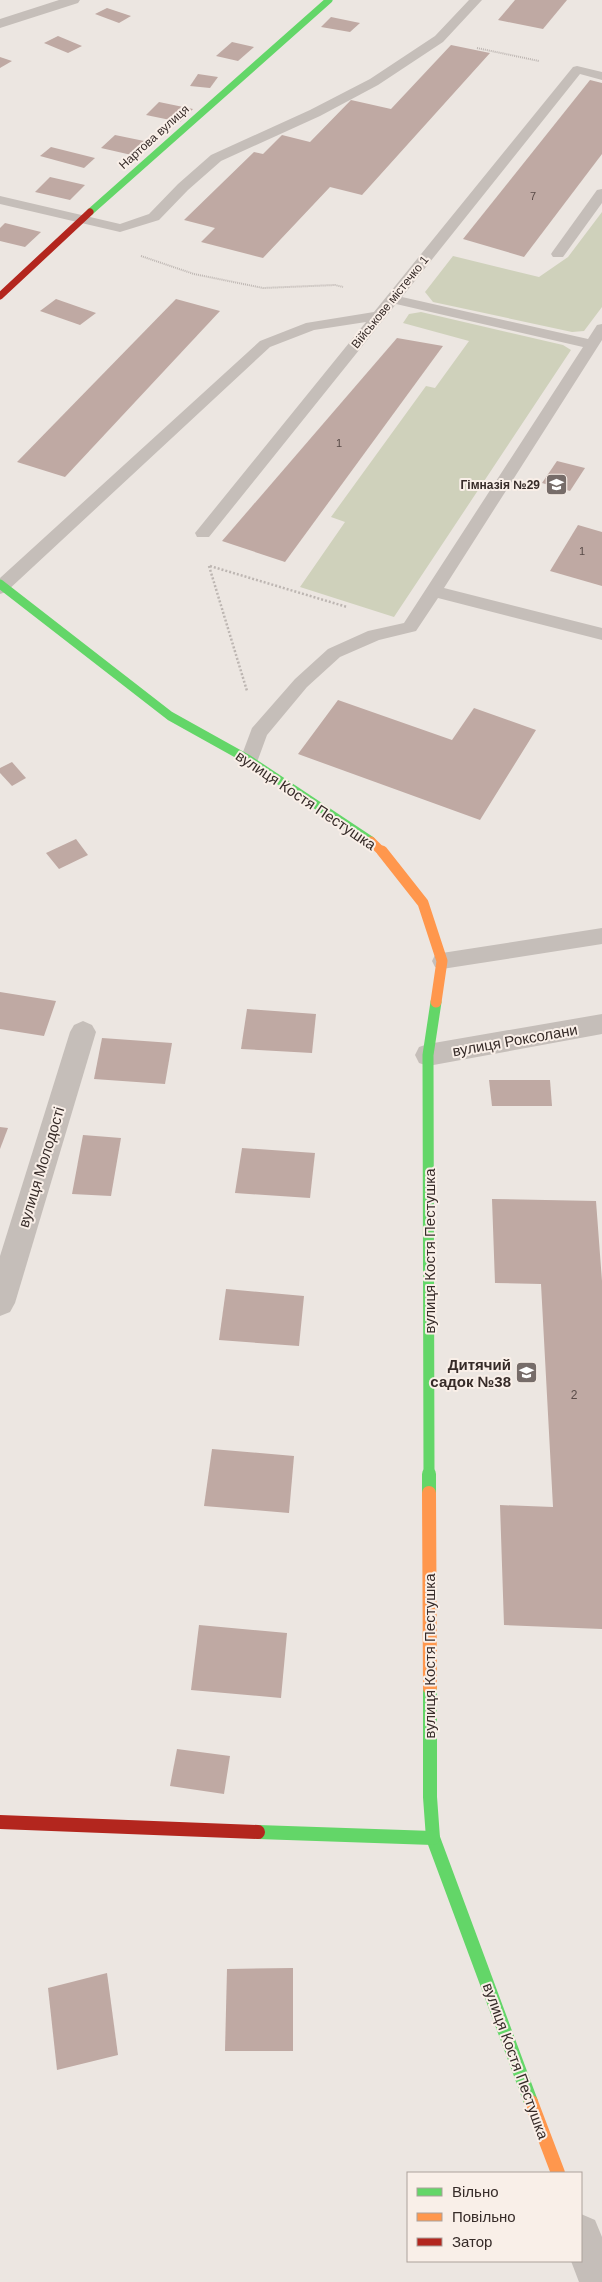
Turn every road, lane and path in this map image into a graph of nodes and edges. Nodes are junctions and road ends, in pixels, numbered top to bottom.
1 (73, 0) edge
2 (329, 0) edge
3 (476, 0) edge
4 (0, 24) edge
5 (440, 39) junction
6 (577, 70) junction
7 (602, 76) edge
8 (602, 193) edge
9 (0, 200) edge
10 (84, 218) junction
11 (558, 254) dead end
12 (0, 296) edge
13 (392, 299) junction
14 (380, 315) junction
15 (602, 328) edge
16 (591, 344) junction
17 (203, 533) joint
18 (209, 566) junction
19 (1, 586) edge
20 (434, 591) junction
21 (410, 627) junction
22 (602, 634) edge
23 (259, 733) junction
24 (249, 760) junction
25 (602, 936) edge
26 (442, 962) junction
27 (602, 1024) edge
28 (83, 1032) dead end
29 (428, 1055) junction
30 (0, 1303) edge
31 (0, 1822) edge
32 (434, 1838) junction
33 (558, 2172) edge
34 (582, 2237) edge
35 (599, 2282) edge

1 - 4 street
2 - 10 street, Нартова вулиця
3 - 5 lane
5 - 6 path
5 - 10 lane
6 - 7 lane
6 - 13 lane, Військове містечко 1
8 - 11 lane
9 - 10 lane
10 - 12 street, Нартова вулиця
10 - 13 path
13 - 14 lane, Військове містечко 1
13 - 16 lane
14 - 17 lane, Військове містечко 1
14 - 19 lane
15 - 16 lane
16 - 20 lane
17 - 18 path
18 - 21 path
18 - 23 path
19 - 24 street, вулиця Костя Пестушка
20 - 21 lane
20 - 22 lane
21 - 23 lane
23 - 24 lane
24 - 26 street, вулиця Костя Пестушка
25 - 26 lane
26 - 29 street, вулиця Костя Пестушка
27 - 29 street, вулиця Роксолани
28 - 30 street, вулиця Молодості
29 - 32 street, вулиця Костя Пестушка
31 - 32 street
32 - 33 street, вулиця Костя Пестушка
34 - 35 street

